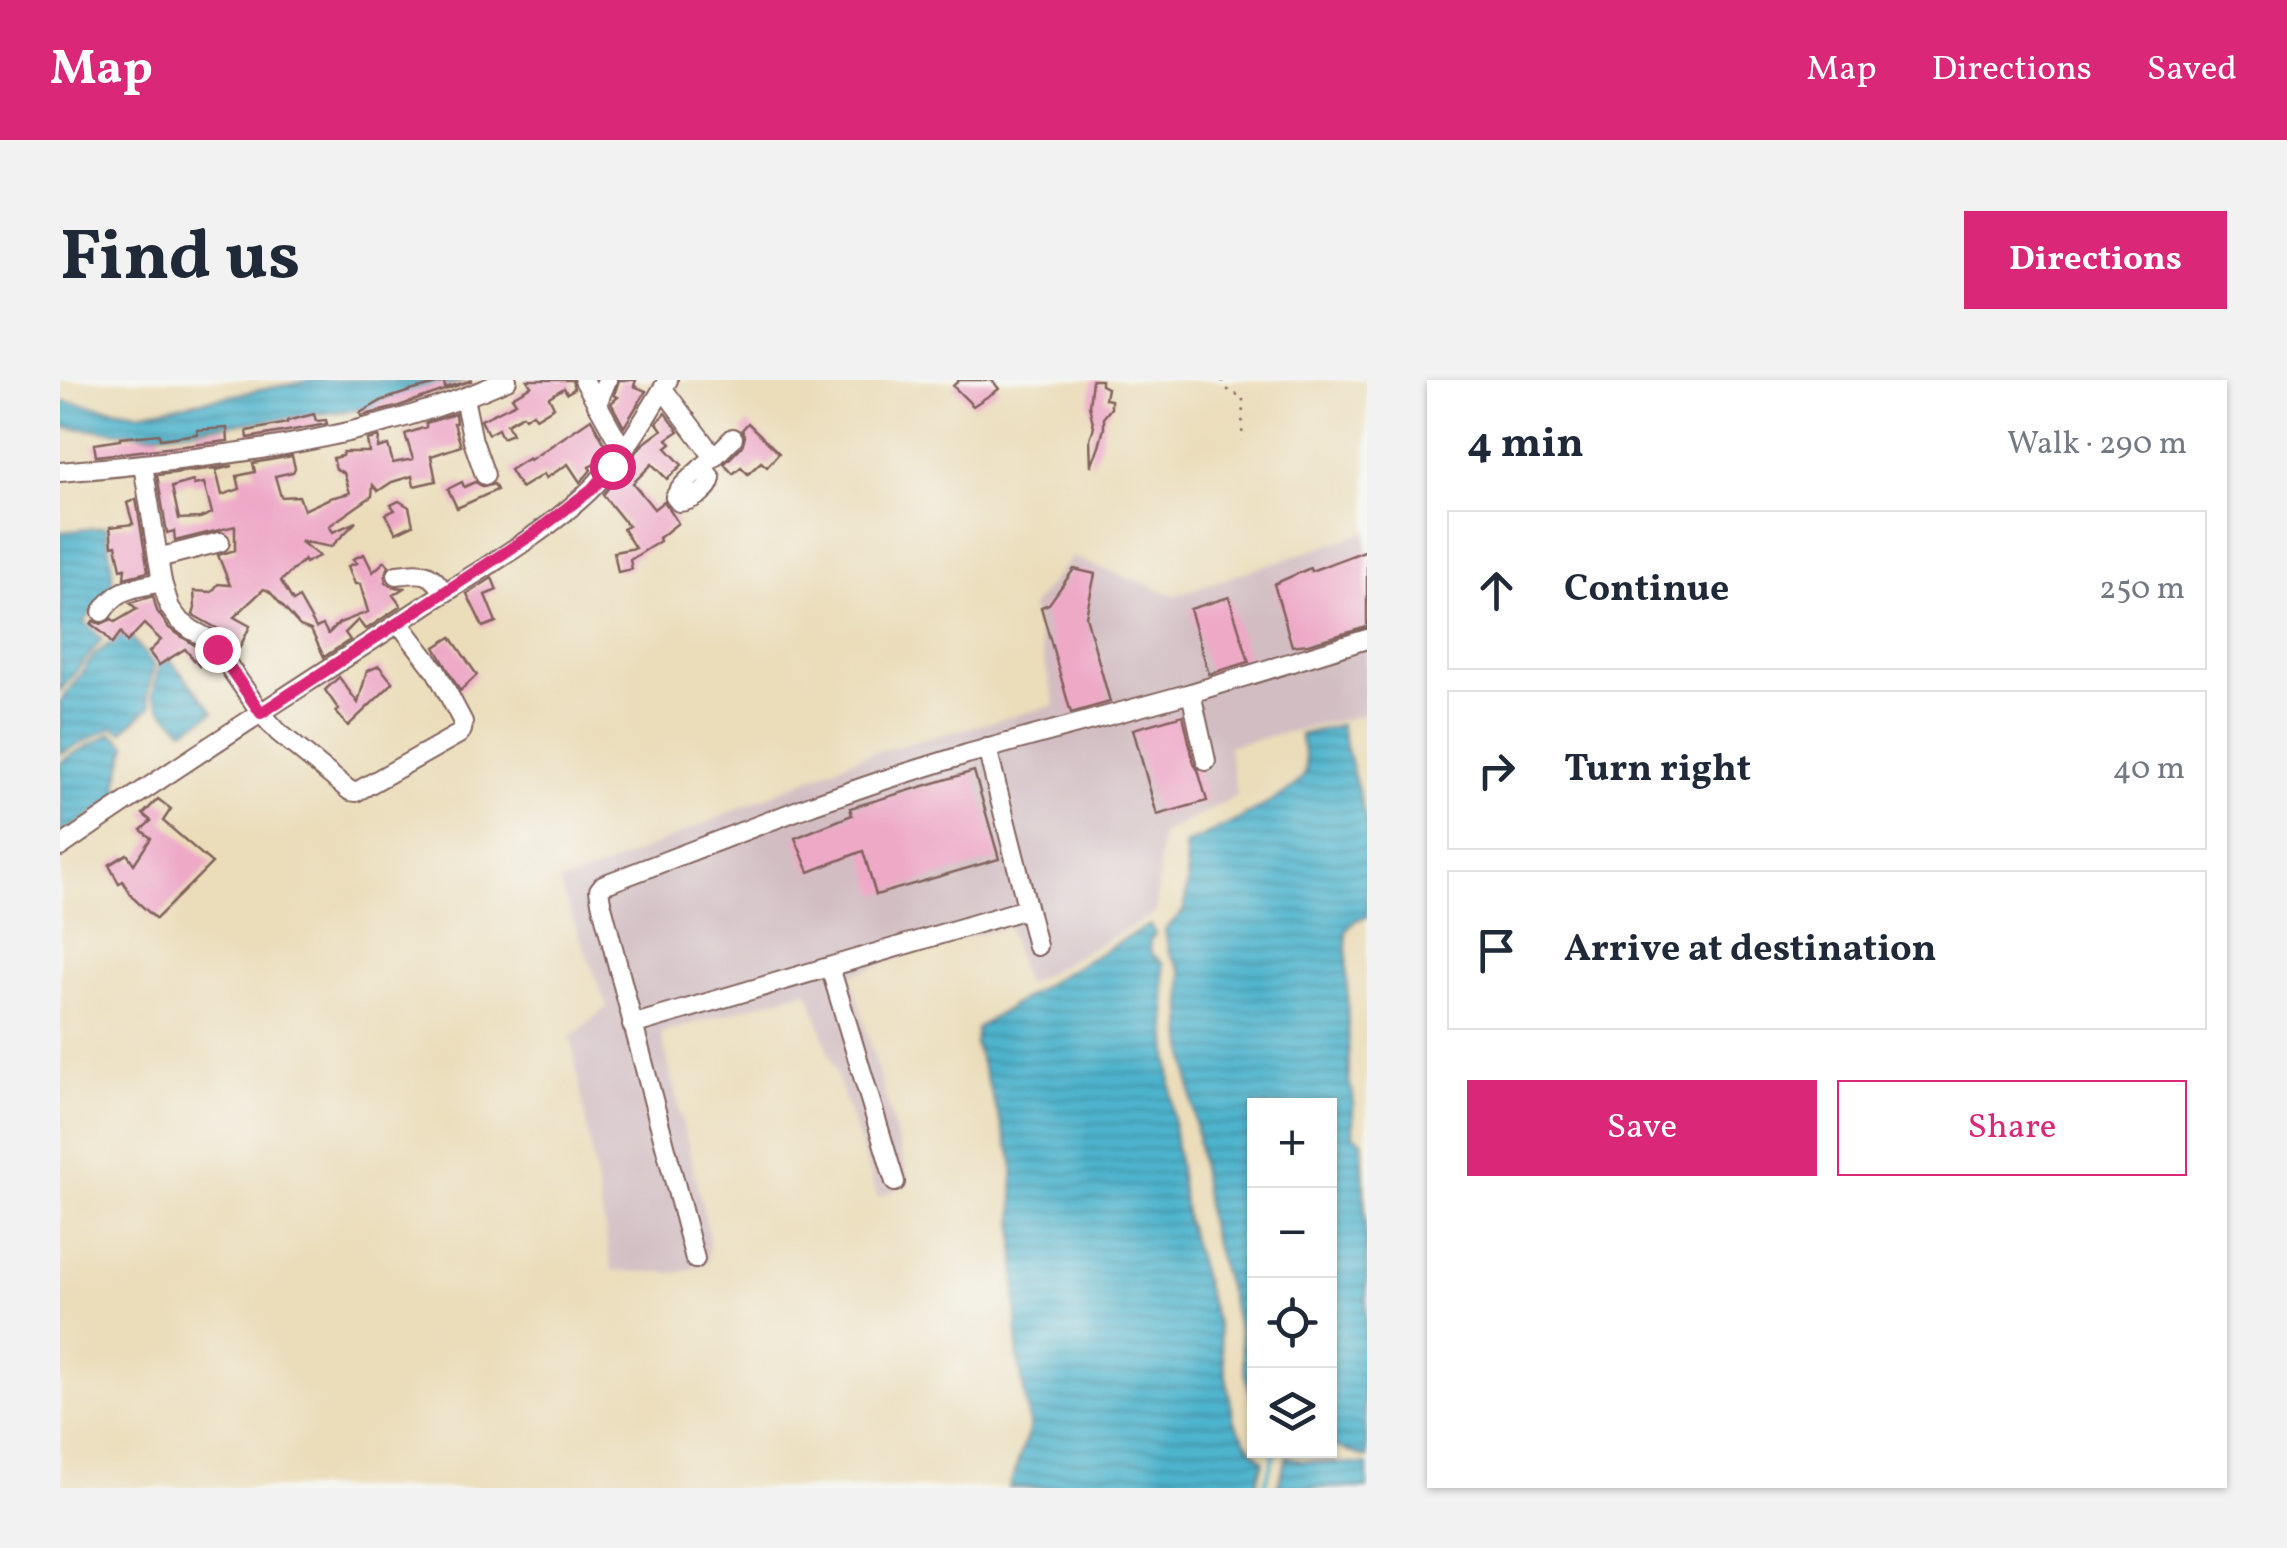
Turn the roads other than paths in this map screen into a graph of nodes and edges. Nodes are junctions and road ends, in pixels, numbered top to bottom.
1 (508, 380) edge
2 (584, 380) edge
3 (607, 380) edge
4 (665, 384) edge
5 (464, 398) junction
6 (597, 404) junction
7 (733, 438) dead end
8 (623, 450) junction
9 (142, 465) junction
10 (60, 472) edge
11 (486, 475) dead end
12 (220, 542) dead end
13 (158, 558) junction
14 (397, 575) dead end
15 (162, 582) junction
16 (444, 593) junction
17 (102, 612) dead end
18 (400, 623) junction
19 (1367, 638) edge
20 (1190, 693) junction
21 (261, 713) junction
22 (986, 748) junction
23 (1206, 761) dead end
24 (60, 847) edge
25 (1026, 910) junction
26 (1037, 946) dead end
27 (830, 967) junction
28 (632, 1025) junction
29 (896, 1182) dead end
30 (695, 1259) dead end

1 - 5 street
2 - 6 street
3 - 6 street
4 - 7 street
4 - 8 street
5 - 9 street
5 - 11 street
6 - 8 street
8 - 16 street
9 - 10 street
9 - 13 street
12 - 13 street
13 - 15 street
14 - 16 street
15 - 17 street
15 - 21 street
16 - 18 street
18 - 21 street
18 - 21 street
19 - 20 street
20 - 22 street
20 - 23 street
21 - 24 street
22 - 25 street
22 - 28 street
25 - 26 street
25 - 27 street
27 - 28 street
27 - 29 street
28 - 30 street

